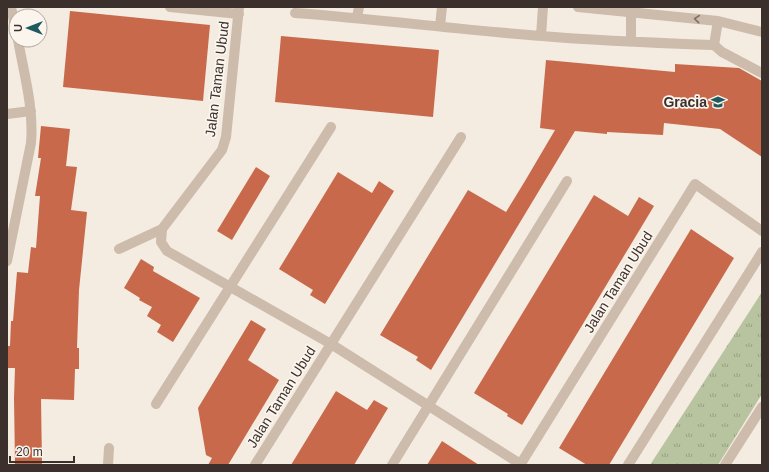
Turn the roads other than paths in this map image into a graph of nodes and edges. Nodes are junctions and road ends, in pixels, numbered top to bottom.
1 (170, 7) edge
2 (359, 7) edge
3 (442, 7) edge
4 (543, 7) edge
5 (578, 7) edge
6 (239, 11) edge
7 (295, 12) dead end
8 (631, 12) junction
9 (357, 18) junction
10 (718, 21) junction
11 (440, 26) junction
12 (762, 32) edge
13 (541, 36) junction
14 (631, 42) junction
15 (714, 45) junction
16 (19, 48) edge
17 (762, 73) edge
18 (31, 111) junction
19 (7, 114) edge
20 (331, 127) dead end
21 (461, 137) dead end
22 (567, 181) dead end
23 (162, 229) junction
24 (762, 232) edge
25 (119, 249) dead end
26 (762, 252) edge
27 (7, 261) edge
28 (230, 287) junction
29 (331, 344) junction
30 (156, 404) dead end
31 (429, 406) junction
32 (762, 407) edge
33 (109, 448) dead end
34 (108, 465) edge
35 (255, 465) edge
36 (392, 465) edge
37 (521, 465) edge
38 (628, 465) edge
39 (726, 465) edge

1 - 6 street
2 - 9 street
3 - 11 street
4 - 13 street
5 - 8 street
6 - 23 street, Jalan Taman Ubud
7 - 9 street
10 -> 8 street
8 - 14 street
9 - 11 street
10 - 12 street
10 - 15 street
11 - 13 street
13 - 14 street
14 - 15 street
15 - 17 street
16 - 18 street
18 - 19 street
18 - 27 street
20 - 28 street
21 - 29 street, Jalan Taman Ubud
22 - 31 street
23 - 25 street
23 - 28 street, Jalan Taman Ubud
24 - 37 street, Jalan Taman Ubud
26 - 38 street
28 - 29 street, Jalan Taman Ubud
28 - 30 street
29 - 31 street, Jalan Taman Ubud
29 - 35 street, Jalan Taman Ubud
31 - 36 street
31 - 37 street, Jalan Taman Ubud
32 - 39 street
33 - 34 street

